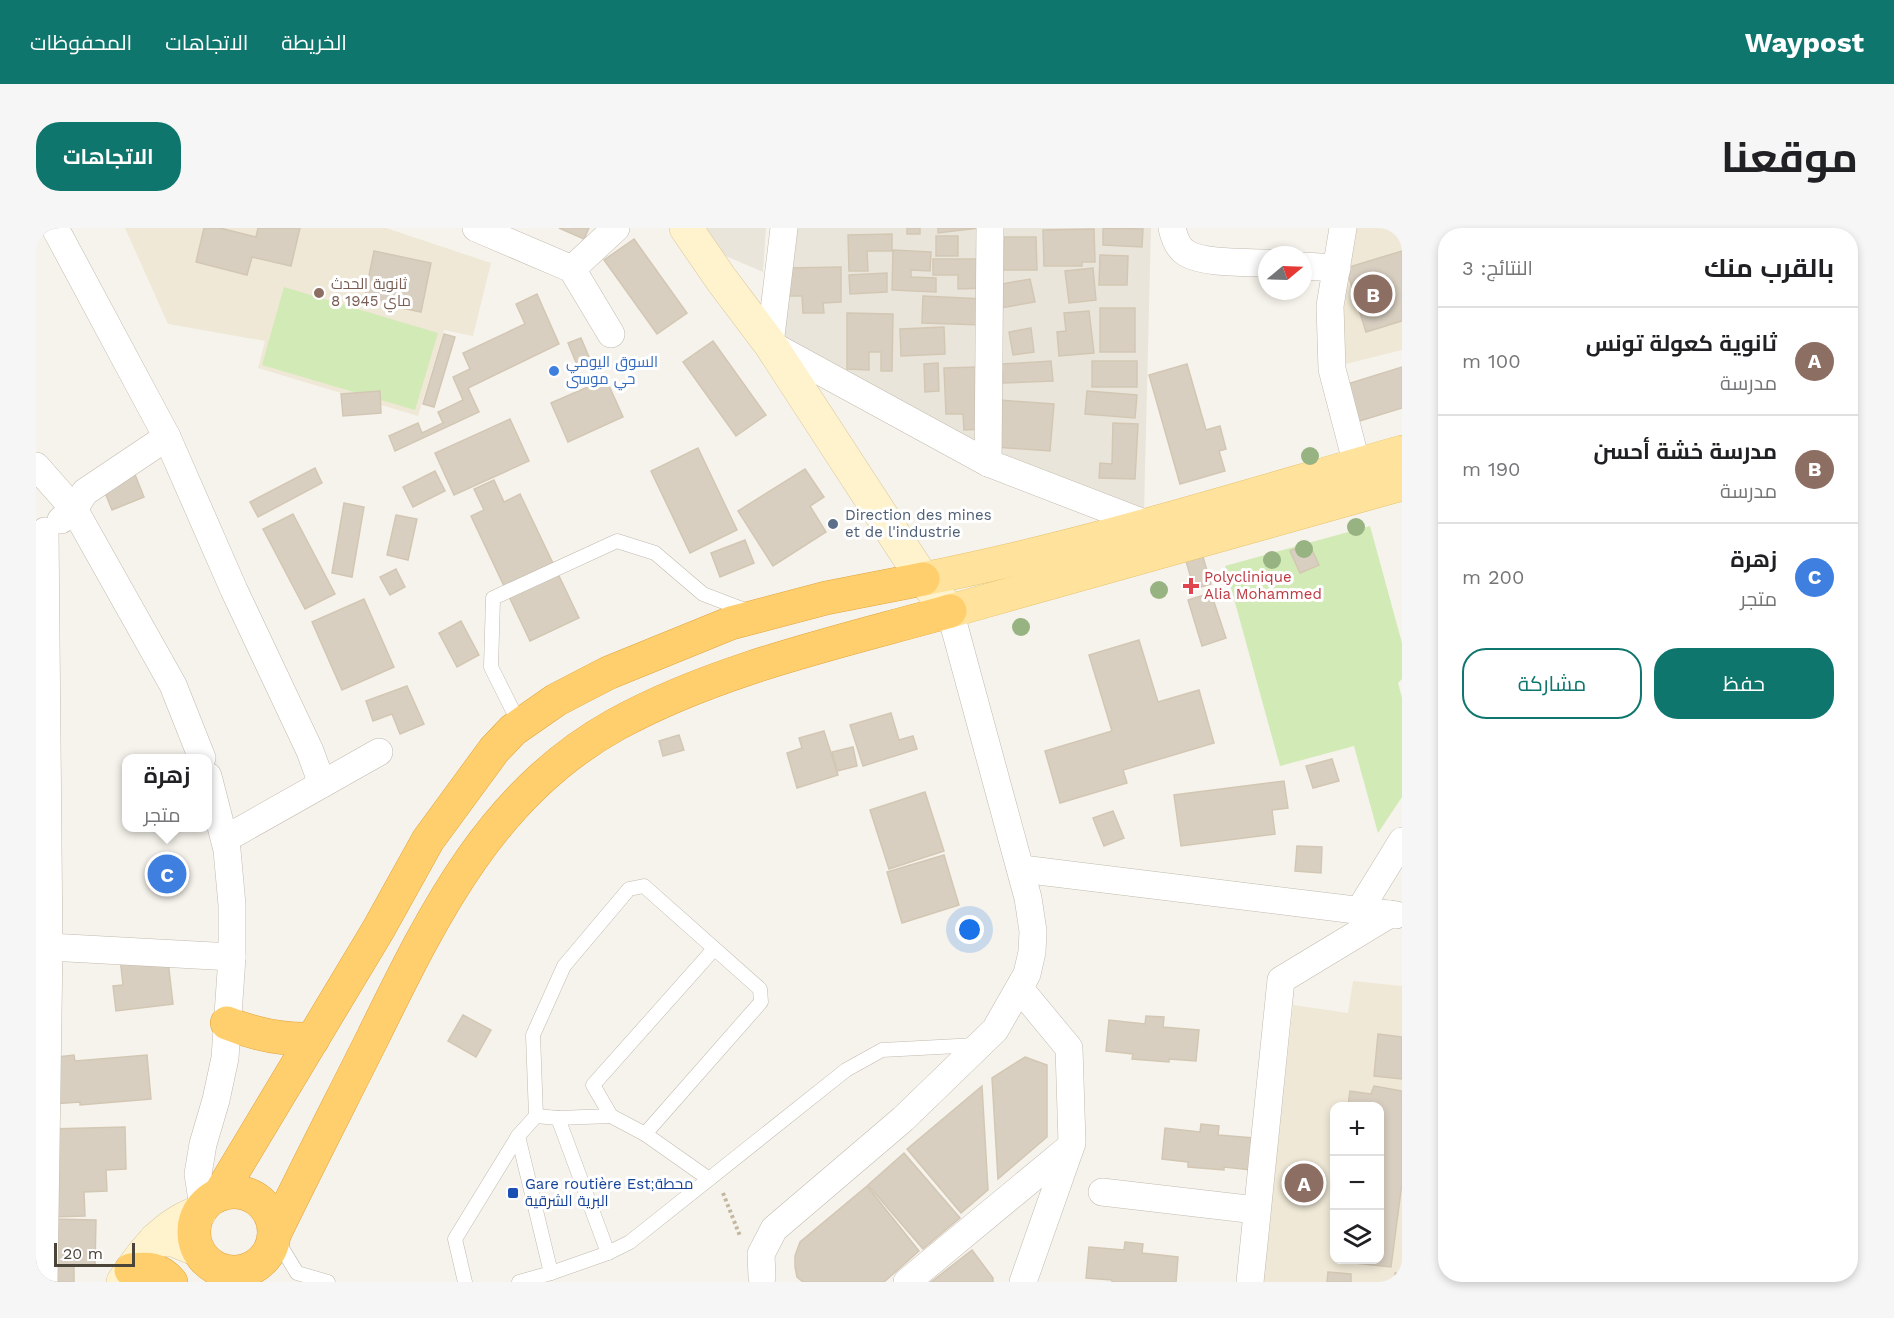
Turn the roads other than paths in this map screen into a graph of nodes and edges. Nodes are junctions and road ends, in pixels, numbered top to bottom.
1 (55, 228) edge
2 (476, 228) edge
3 (615, 228) edge
4 (686, 228) edge
5 (784, 228) edge
6 (990, 228) edge
7 (1172, 228) edge
8 (1343, 228) edge
9 (1258, 262) edge
10 (1312, 267) edge
11 (572, 268) junction
12 (1337, 268) junction
13 (611, 334) dead end
14 (770, 344) junction
15 (167, 437) junction
16 (1402, 452) edge
17 (988, 463) junction
18 (1357, 465) junction
19 (36, 466) edge
20 (1402, 484) edge
21 (74, 510) junction
22 (1149, 525) junction
23 (41, 531) edge
24 (923, 579) junction
25 (950, 611) junction
26 (758, 615) junction
27 (41, 681) edge
28 (520, 725) junction
29 (379, 752) dead end
30 (200, 754) edge
31 (322, 784) junction
32 (212, 794) edge
33 (225, 839) junction
34 (1402, 841) edge
35 (1022, 869) junction
36 (1359, 911) junction
37 (1396, 915) edge
38 (49, 947) junction
39 (714, 949) junction
40 (232, 957) junction
41 (1020, 989) junction
42 (228, 1023) junction
43 (313, 1039) junction
44 (948, 1060) junction
45 (536, 1116) junction
46 (611, 1116) junction
47 (558, 1118) junction
48 (645, 1134) junction
49 (518, 1136) junction
50 (1071, 1146) junction
51 (709, 1179) junction
52 (1102, 1192) dead end
53 (207, 1205) junction
54 (1256, 1210) junction
55 (155, 1240) junction
56 (272, 1242) junction
57 (608, 1253) junction
58 (200, 1264) edge
59 (551, 1273) junction
60 (127, 1276) edge
61 (296, 1278) edge
62 (764, 1280) edge
63 (44, 1282) edge
64 (171, 1282) edge
65 (258, 1282) edge
66 (328, 1282) edge
67 (465, 1282) edge
68 (519, 1282) edge
69 (907, 1282) edge
70 (1023, 1282) edge
71 (1250, 1282) edge

1 - 15 street
2 - 11 street
3 - 11 street
4 - 14 main road
5 - 14 street
6 - 17 street
7 - 9 street
8 - 12 street
10 - 12 street
11 - 13 street
12 - 18 street
14 - 17 street
14 - 24 main road
15 - 21 street
15 - 31 street
16 - 18 main road
17 - 22 street
18 - 22 main road
19 - 21 street
20 - 25 main road
21 - 23 street
21 - 30 street
22 - 24 main road
23 - 27 street
24 - 25 main road
24 - 26 highway
25 - 35 street
25 - 56 highway
26 - 28 highway
26 - 28 lane
27 - 38 street
28 - 43 highway
29 - 31 street
31 - 33 street
32 - 33 street
33 - 40 street
34 - 36 street
35 - 36 street
35 - 41 street
36 - 37 street
37 - 54 street
38 - 40 street
38 - 63 street
39 - 45 lane
39 - 46 lane
39 - 48 lane
40 - 42 street
41 - 44 street
41 - 50 street
42 - 43 highway
42 - 53 street
43 - 53 highway
44 - 51 lane
44 - 62 street
45 - 47 lane
45 - 49 lane
46 - 47 lane
46 - 48 lane
47 - 57 lane
48 - 51 lane
49 - 59 lane
49 - 67 lane
50 - 69 street
50 - 70 street
51 - 57 lane
52 - 54 street
53 - 55 main road
53 - 56 highway
53 - 58 highway
54 - 71 street
55 - 58 main road
55 - 60 main road
56 - 58 highway
56 - 61 lane
56 - 65 highway
57 - 59 lane
59 - 68 lane
60 - 64 highway
61 - 66 lane

